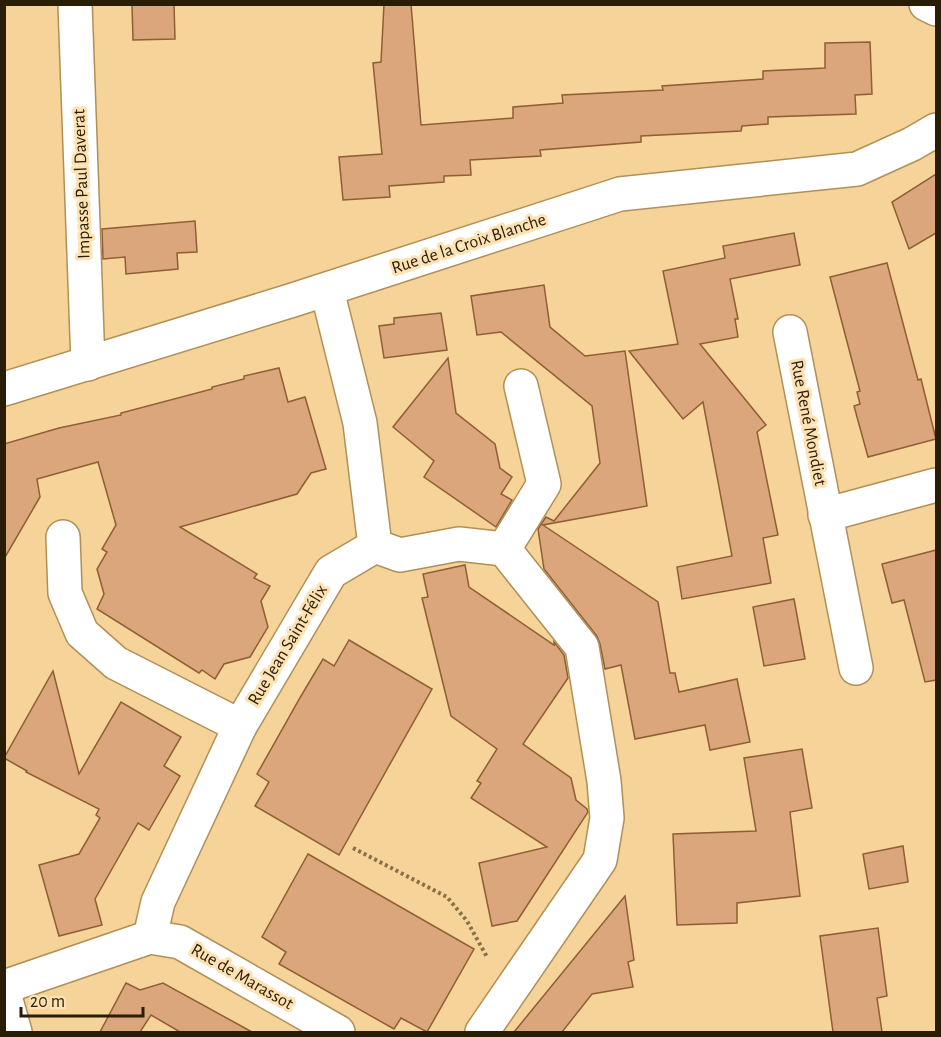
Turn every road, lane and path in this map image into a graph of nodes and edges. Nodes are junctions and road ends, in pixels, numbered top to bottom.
1 (75, 4) edge
2 (926, 4) edge
3 (936, 9) edge
4 (936, 130) edge
5 (327, 290) junction
6 (790, 332) dead end
7 (88, 364) junction
8 (521, 386) dead end
9 (4, 389) edge
10 (936, 485) edge
11 (825, 515) junction
12 (63, 537) dead end
13 (375, 546) junction
14 (504, 549) junction
15 (856, 668) dead end
16 (240, 726) junction
17 (353, 848) dead end
18 (150, 937) junction
19 (4, 987) edge
20 (4, 993) edge
21 (509, 994) junction
22 (15, 1032) edge
23 (338, 1032) edge
24 (482, 1032) edge

1 - 7 street, Impasse Paul Daverat
2 - 3 street
4 - 5 street, Rue de la Croix Blanche
5 - 7 street, Rue de la Croix Blanche
5 - 13 street
6 - 11 street, Rue René Mondiet
7 - 9 street, Rue de la Croix Blanche
8 - 14 street
10 - 11 street
11 - 15 street, Rue René Mondiet
12 - 16 street
13 - 14 street
13 - 16 street, Rue Jean Saint-Félix
14 - 21 street
16 - 18 street, Rue Jean Saint-Félix
17 - 21 path
18 - 19 street, Rue de Marassot
18 - 23 street, Rue de Marassot
20 - 22 street
21 - 24 street

